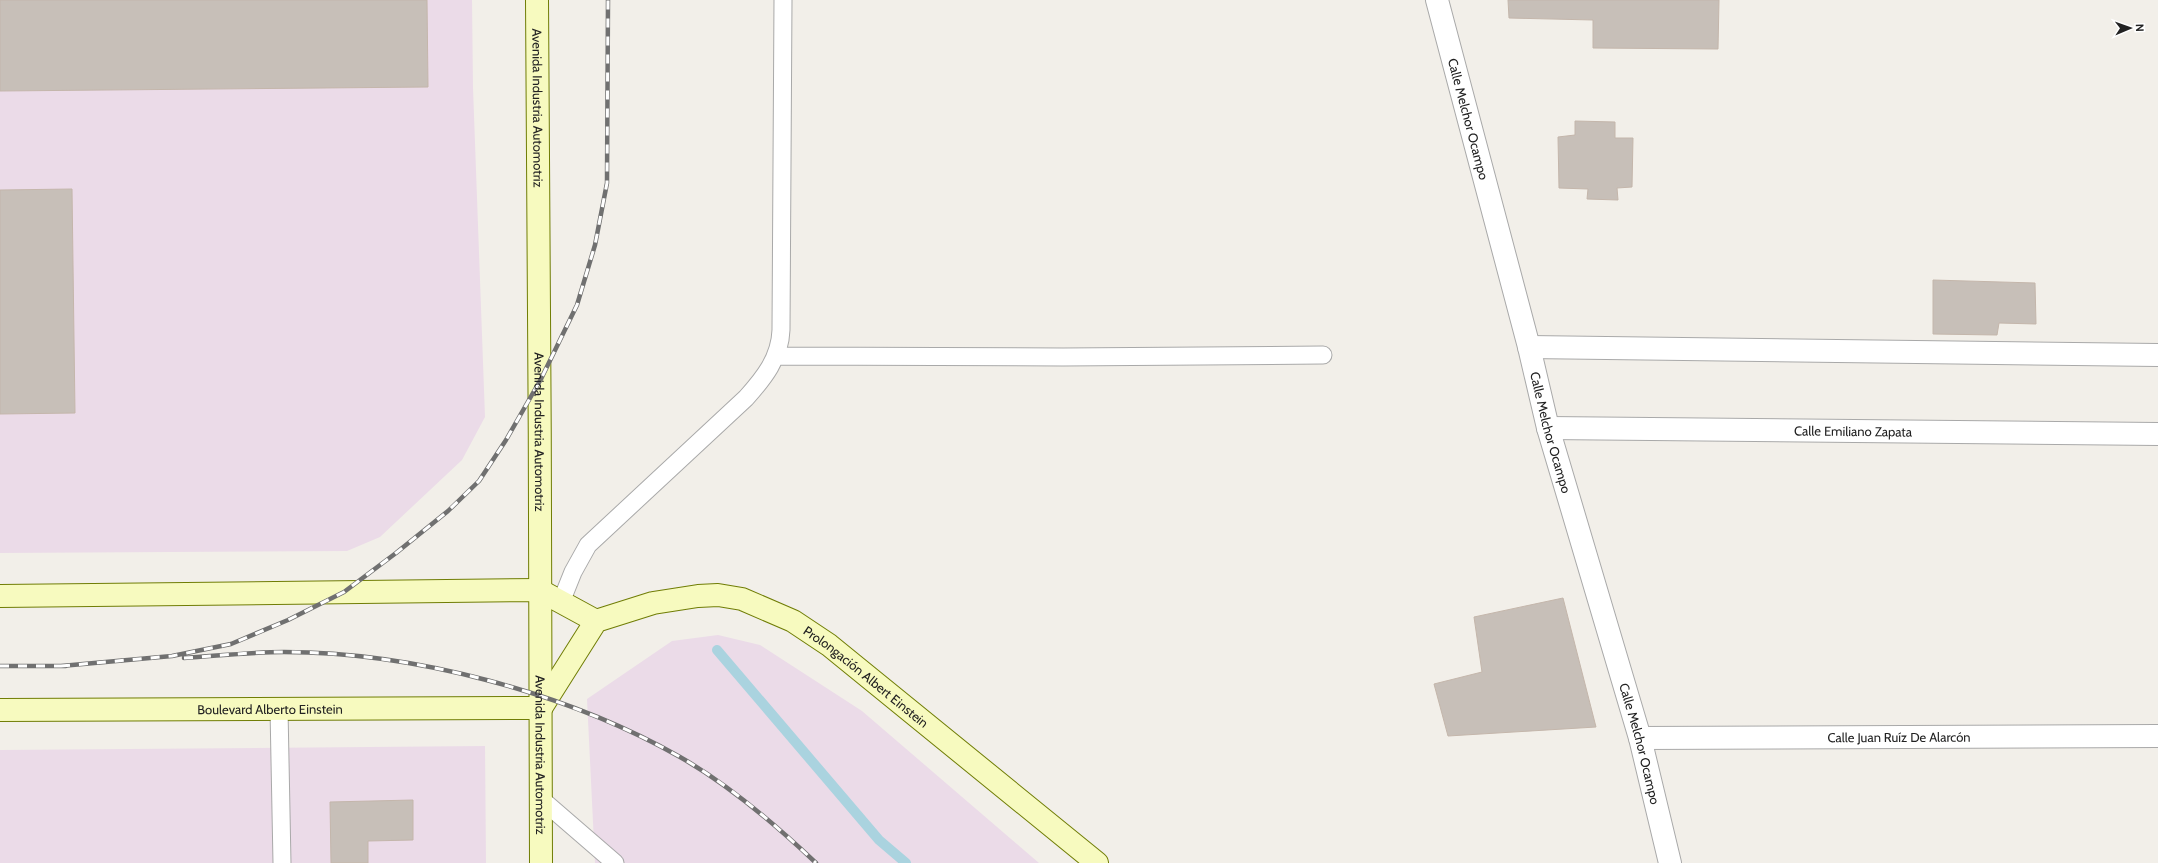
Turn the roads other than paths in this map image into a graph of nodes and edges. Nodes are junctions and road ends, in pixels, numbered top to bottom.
1 (537, 0) edge
2 (783, 0) edge
3 (1437, 0) edge
4 (1529, 347) junction
5 (1323, 355) dead end
6 (2158, 355) edge
7 (776, 356) junction
8 (1548, 428) junction
9 (2158, 434) edge
10 (539, 590) junction
11 (0, 596) edge
12 (561, 602) junction
13 (596, 622) junction
14 (541, 708) junction
15 (279, 709) junction
16 (0, 710) edge
17 (2158, 736) edge
18 (1640, 738) junction
19 (541, 799) junction
20 (282, 863) edge
21 (541, 863) edge
22 (615, 863) edge
23 (1097, 863) edge
24 (1670, 863) edge

1 - 10 main road, Avenida Industria Automotriz
2 - 7 lane
3 - 4 street, Calle Melchor Ocampo
4 - 6 street
4 - 8 street, Calle Melchor Ocampo
5 - 7 lane
7 - 12 lane
8 - 9 street, Calle Emiliano Zapata
8 - 18 street, Calle Melchor Ocampo
10 - 11 main road
10 - 12 main road
10 - 14 main road, Avenida Industria Automotriz
12 - 13 main road
13 - 14 main road
13 - 23 main road, Prolongación Albert Einstein
14 - 15 main road, Boulevard Alberto Einstein
14 - 19 main road, Avenida Industria Automotriz
15 - 16 main road, Boulevard Alberto Einstein
15 - 20 lane
17 - 18 street, Calle Juan Ruíz De Alarcón
18 - 24 street, Calle Melchor Ocampo
19 - 21 main road, Avenida Industria Automotriz
19 - 22 lane

